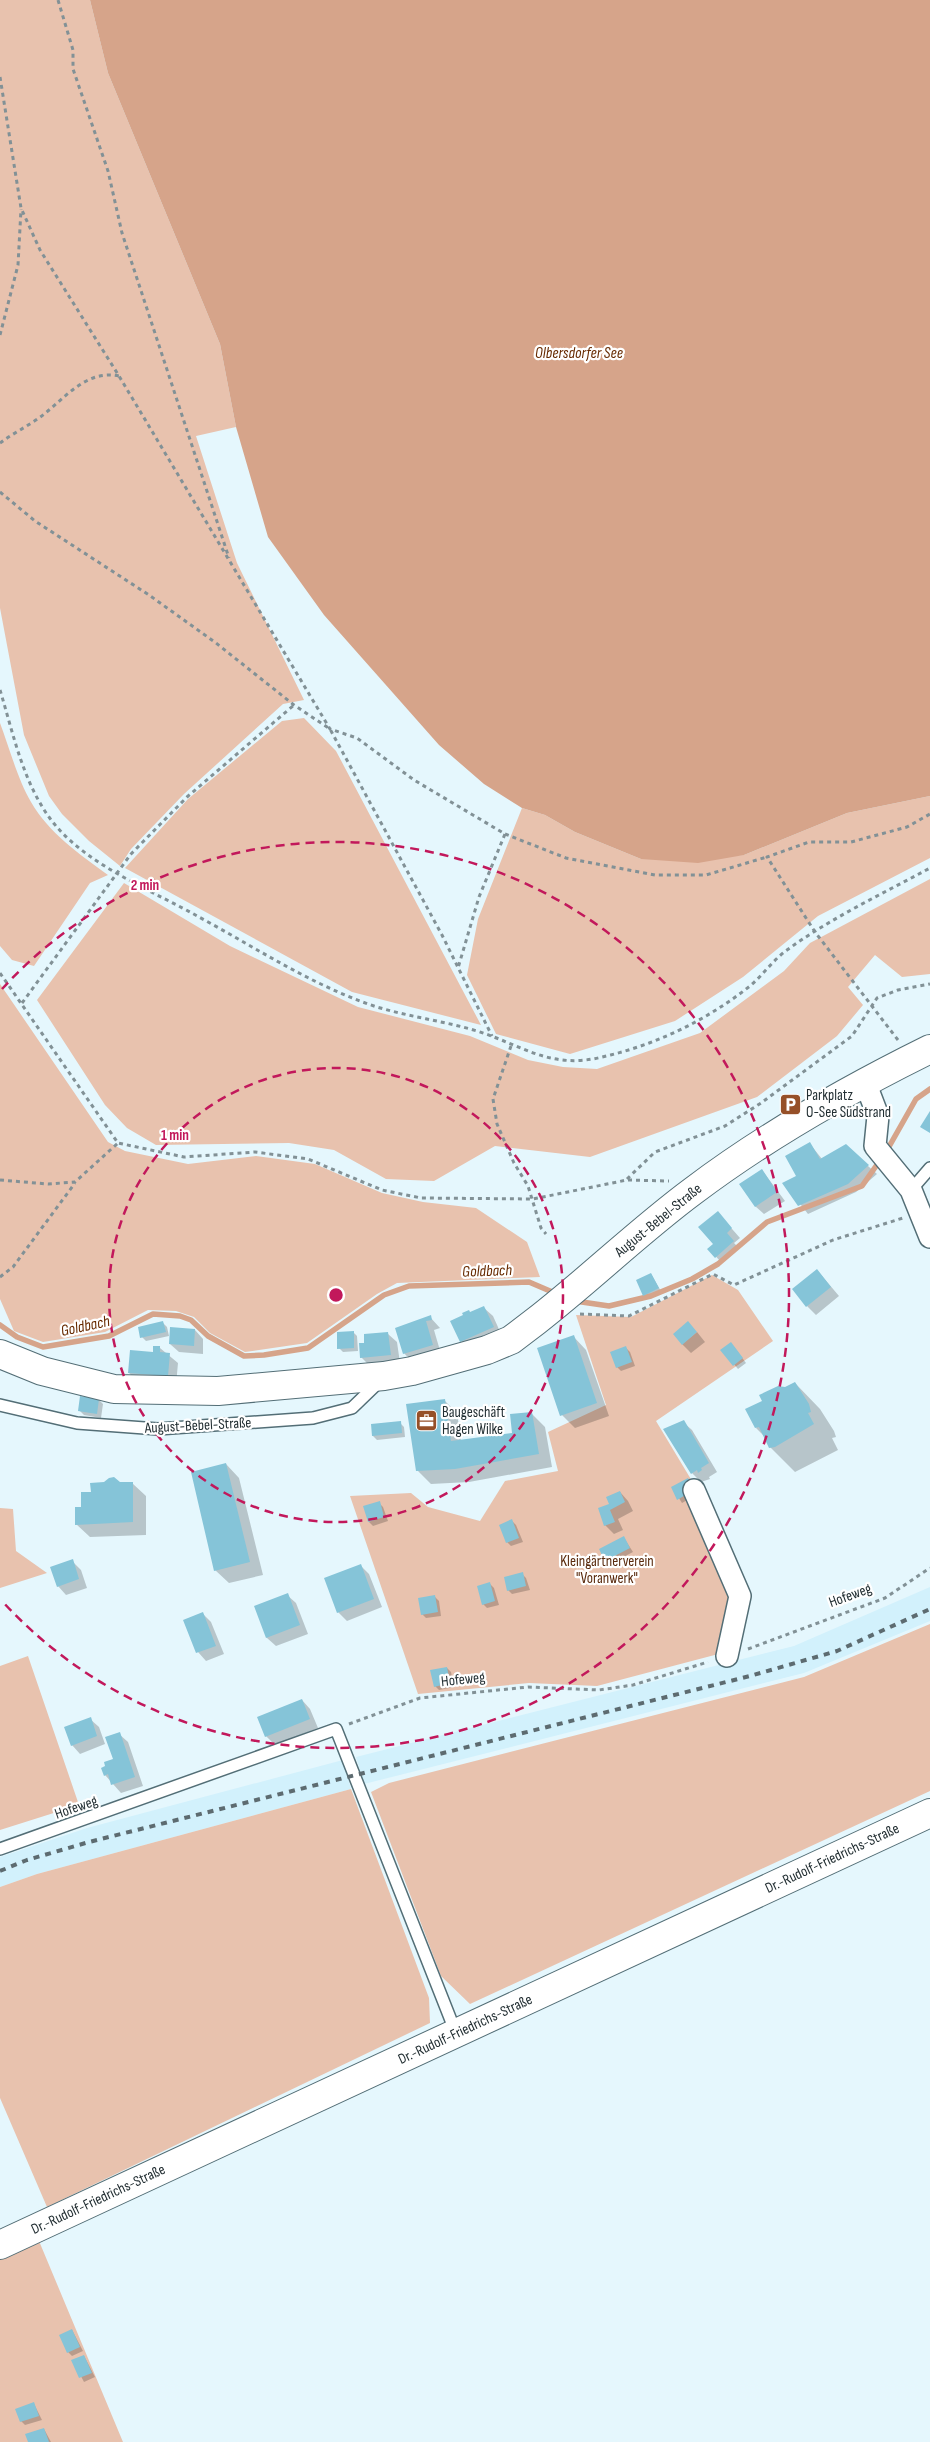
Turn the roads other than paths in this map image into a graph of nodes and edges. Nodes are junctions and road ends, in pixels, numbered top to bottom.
1 (921, 1053) edge
2 (865, 1082) junction
3 (930, 1168) edge
4 (911, 1190) junction
5 (930, 1237) edge
6 (0, 1354) edge
7 (384, 1376) junction
8 (0, 1405) edge
9 (694, 1490) dead end
10 (727, 1656) road end
11 (930, 1813) edge
12 (0, 1849) edge
13 (456, 2033) junction
14 (0, 2245) edge

1 - 2 main road, August-Bebel-Straße
2 - 4 street
2 - 7 main road, August-Bebel-Straße
3 - 4 lane
4 - 5 street
6 - 7 main road, August-Bebel-Straße
7 - 8 lane, August-Bebel-Straße
9 - 10 street
11 - 13 main road, Dr.-Rudolf-Friedrichs-Straße
12 - 13 lane, Hofeweg
13 - 14 main road, Dr.-Rudolf-Friedrichs-Straße

